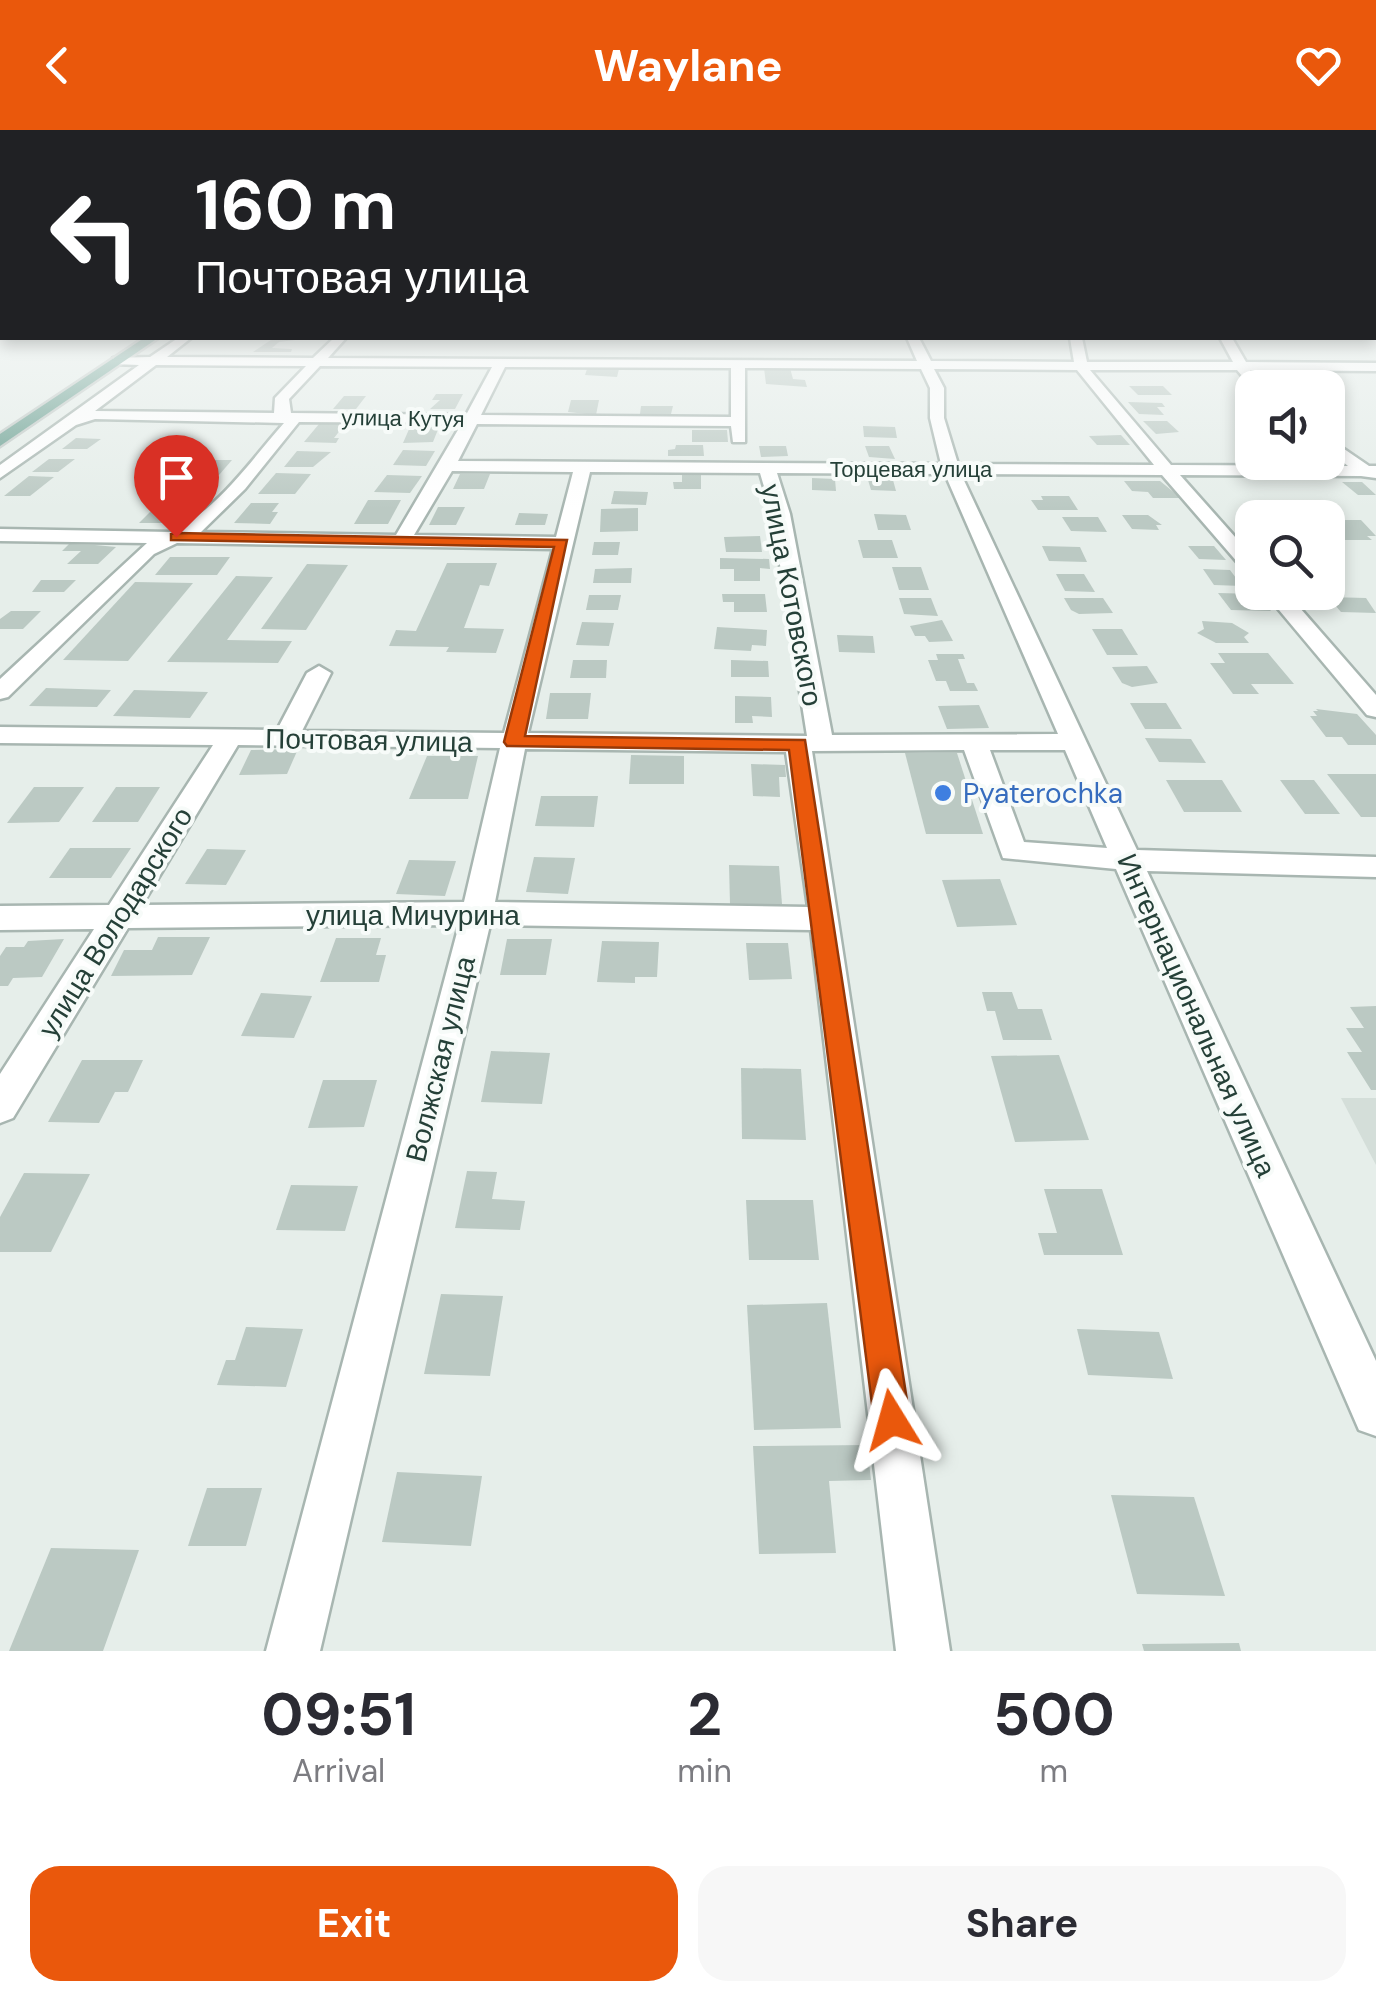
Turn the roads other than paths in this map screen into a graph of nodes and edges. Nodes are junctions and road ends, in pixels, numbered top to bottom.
1 (109, 367) edge
2 (143, 367) edge
3 (309, 367) edge
4 (498, 367) edge
5 (734, 367) edge
6 (929, 367) edge
7 (1082, 367) edge
8 (1237, 367) edge
9 (1240, 367) junction
10 (1376, 367) edge
11 (1243, 370) edge
12 (288, 417) junction
13 (468, 419) junction
14 (69, 422) junction
15 (737, 422) junction
16 (0, 441) edge
17 (1345, 455) edge
18 (447, 466) junction
19 (583, 466) junction
20 (743, 467) junction
21 (767, 468) junction
22 (951, 469) junction
23 (1168, 470) junction
24 (0, 472) edge
25 (1372, 474) edge
26 (0, 534) edge
27 (176, 537) junction
28 (402, 540) junction
29 (562, 543) junction
30 (1235, 547) edge
31 (1290, 610) edge
32 (320, 673) dead end
33 (0, 692) edge
34 (1376, 710) edge
35 (0, 735) edge
36 (230, 738) junction
37 (286, 739) junction
38 (514, 742) junction
39 (974, 742) junction
40 (1072, 742) junction
41 (809, 743) junction
42 (1128, 860) junction
43 (1376, 867) edge
44 (477, 913) junction
45 (117, 917) junction
46 (0, 918) edge
47 (825, 919) junction
48 (0, 1106) edge
49 (1376, 1414) edge
50 (293, 1651) edge
51 (923, 1651) edge

1 - 16 main road
2 - 14 street
3 - 12 street
4 - 13 street
5 - 15 street, улица Котовского
6 - 22 street, Интернациональная улица
7 - 23 street
8 - 9 street
9 - 10 street
9 - 11 street
12 - 13 street, улица Кутуя
12 - 14 street, улица Кутуя
12 - 27 street
13 - 15 street, улица Кутуя
13 - 18 street
14 - 24 street
15 - 20 street, улица Котовского
17 - 25 street
18 - 19 street, Торцевая улица
18 - 28 street
19 - 20 street, Торцевая улица
19 - 29 street, Волжская улица
20 - 21 street, Торцевая улица
21 - 22 street, Торцевая улица
21 - 41 street, улица Котовского
22 - 23 street, Торцевая улица
22 - 40 street, Интернациональная улица
23 - 25 street, Торцевая улица
23 - 30 street
26 - 27 street
27 - 28 street
27 - 33 street
28 - 29 street
29 - 38 street, Волжская улица
31 - 34 street
32 - 37 street
35 - 36 street, Почтовая улица
36 - 37 street, Почтовая улица
36 - 45 street, улица Володарского
37 - 38 street, Почтовая улица
38 - 41 street, Почтовая улица
38 - 44 street, Волжская улица
39 - 40 street, Почтовая улица
39 - 41 street, Почтовая улица
39 - 42 street
40 - 42 street, Интернациональная улица
41 - 47 street, улица Котовского
42 - 43 street
42 - 49 street, Интернациональная улица
44 - 45 street, улица Мичурина
44 - 47 street, улица Мичурина
44 - 50 street, Волжская улица
45 - 46 street, улица Мичурина
45 - 48 street, улица Володарского
47 - 51 street, улица Котовского

